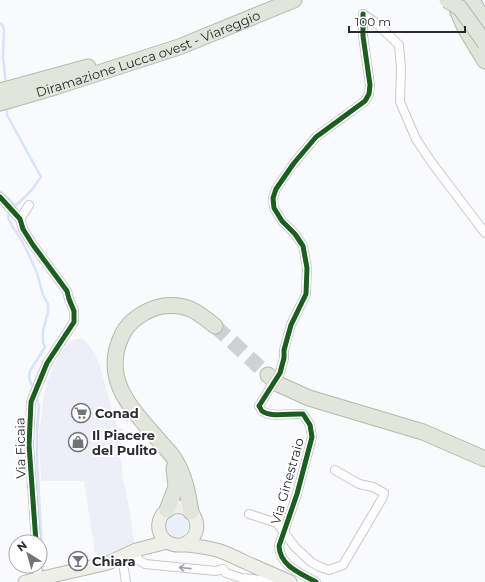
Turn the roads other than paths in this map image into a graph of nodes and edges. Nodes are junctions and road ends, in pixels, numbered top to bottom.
1 (294, 0) edge
2 (448, 0) edge
3 (452, 0) edge
4 (472, 0) edge
5 (262, 5) edge
6 (485, 23) edge
7 (485, 42) edge
8 (485, 61) edge
9 (0, 92) edge
10 (0, 103) edge
11 (0, 197) edge
12 (28, 205) dead end
13 (20, 220) junction
14 (485, 233) edge
15 (215, 326) tunnel mouth
16 (273, 379) junction
17 (167, 450) junction
18 (485, 459) edge
19 (335, 470) dead end
20 (167, 510) junction
21 (249, 514) dead end
22 (194, 519) junction
23 (159, 524) junction
24 (283, 531) junction
25 (35, 534) edge
26 (166, 542) junction
27 (184, 544) junction
28 (222, 552) junction
29 (130, 553) junction
30 (223, 569) junction
31 (48, 571) edge
32 (35, 574) edge
33 (286, 580) edge
34 (25, 582) edge
35 (126, 582) edge
36 (316, 582) edge

1 - 5 highway, Diramazione Lucca ovest - Viareggio
2 - 7 highway, bridge
3 - 8 highway
4 - 6 highway
5 - 9 highway, Diramazione Lucca ovest - Viareggio
5 - 10 highway, Diramazione Lucca ovest - Viareggio
11 - 13 street, Via Ficaia
12 - 13 street
13 - 25 street, Via Ficaia
14 - 16 street
15 - 17 highway
16 - 18 highway
16 - 24 street, Via Ginestraio
17 - 20 highway
17 - 22 highway
19 - 24 street
20 - 22 main road
20 - 23 main road
21 - 24 street
22 - 27 main road
22 - 28 main road
23 - 26 main road
23 - 29 main road
24 - 36 street, Via Ginestraio
26 - 27 main road
26 - 29 main road
27 - 28 main road
28 - 30 street
28 - 33 main road
30 -> 29 street
29 - 31 main road
29 - 35 street
30 - 33 street
32 - 34 main road

